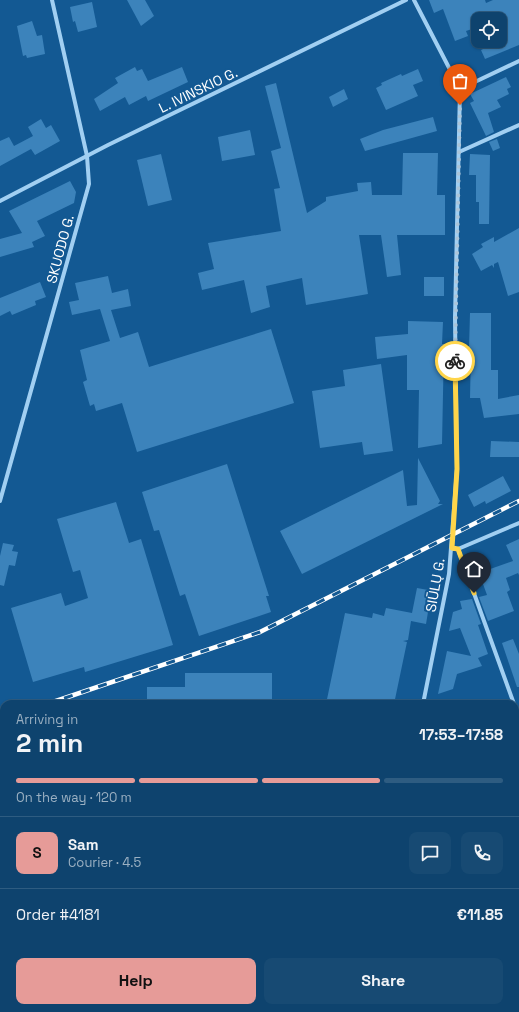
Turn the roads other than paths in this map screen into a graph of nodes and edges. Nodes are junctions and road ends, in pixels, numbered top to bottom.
1 (52, 0) edge
2 (406, 0) edge
3 (414, 0) edge
4 (519, 61) edge
5 (460, 89) junction
6 (519, 125) edge
7 (459, 152) junction
8 (87, 156) junction
9 (0, 201) edge
10 (0, 501) edge
11 (519, 523) edge
12 (452, 548) junction
13 (458, 549) junction
14 (423, 700) edge
15 (513, 700) edge

1 - 8 street, SKUODO G.
2 - 8 street, L. IVINSKIO G.
3 - 5 street, SIŪLŲ G.
4 - 5 street
5 - 7 street, SIŪLŲ G.
6 - 7 street
7 - 12 street, SIŪLŲ G.
8 - 9 street, L. IVINSKIO G.
8 - 10 street, SKUODO G.
11 - 13 street
12 - 13 street
12 - 14 street, SIŪLŲ G.
13 - 15 street

